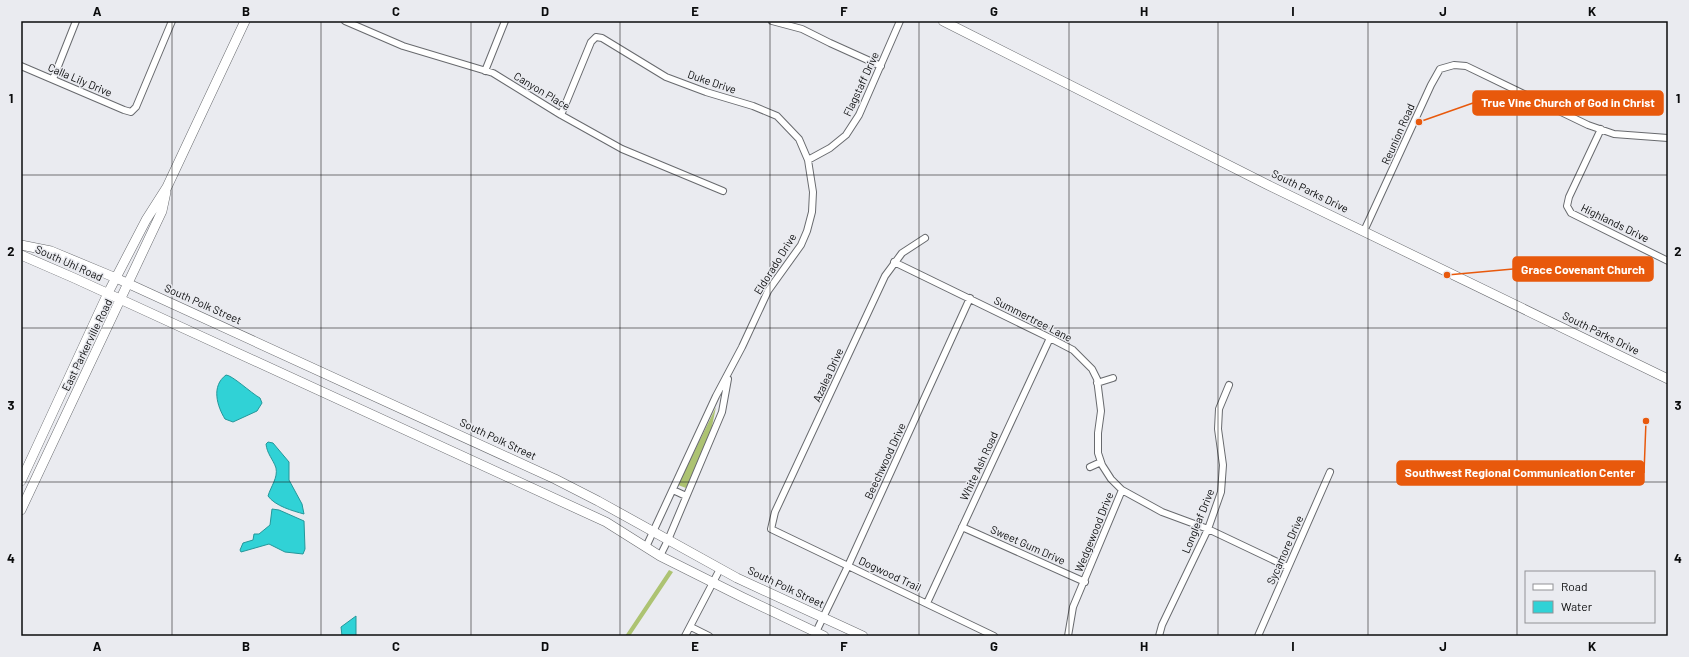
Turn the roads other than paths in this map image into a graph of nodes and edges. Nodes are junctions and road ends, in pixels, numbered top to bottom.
1 (76, 21) edge
2 (172, 21) edge
3 (245, 21) edge
4 (345, 21) edge
5 (505, 21) edge
6 (772, 21) edge
7 (900, 21) edge
8 (943, 21) edge
9 (21, 66) edge
10 (881, 66) junction
11 (485, 71) junction
12 (53, 79) junction
13 (561, 115) junction
14 (1601, 129) junction
15 (1668, 138) edge
16 (808, 160) junction
17 (167, 187) junction
18 (723, 191) dead end
19 (1364, 231) junction
20 (925, 238) dead end
21 (21, 245) edge
22 (21, 255) edge
23 (1668, 261) edge
24 (894, 262) junction
25 (116, 278) junction
26 (129, 284) junction
27 (108, 294) junction
28 (970, 298) junction
29 (121, 300) junction
30 (1050, 338) junction
31 (729, 373) junction
32 (1113, 378) dead end
33 (1668, 379) edge
34 (1097, 383) junction
35 (1229, 385) dead end
36 (1101, 462) junction
37 (1090, 467) dead end
38 (1330, 472) dead end
39 (21, 481) edge
40 (673, 490) junction
41 (1122, 490) junction
42 (686, 496) junction
43 (21, 510) edge
44 (962, 527) junction
45 (1208, 529) junction
46 (653, 532) junction
47 (777, 532) joint
48 (668, 540) junction
49 (646, 547) junction
50 (660, 556) junction
51 (848, 566) junction
52 (1288, 567) junction
53 (720, 569) junction
54 (712, 582) junction
55 (1085, 582) junction
56 (927, 603) junction
57 (822, 617) junction
58 (691, 627) junction
59 (820, 634) edge
60 (685, 636) edge
61 (709, 636) edge
62 (863, 636) edge
63 (994, 636) edge
64 (1068, 636) edge
65 (1159, 636) edge
66 (1258, 636) edge

1 - 12 street
2 - 12 street, Calla Lily Drive
3 - 17 main road, East Parkerville Road
4 - 11 street, Canyon Place
5 - 11 street
6 - 10 street
7 - 10 street, Flagstaff Drive
8 - 19 main road, South Parks Drive
9 - 12 street, Calla Lily Drive
10 - 16 street, Flagstaff Drive
11 - 13 street, Canyon Place
13 - 16 street, Duke Drive
13 - 18 street, Canyon Place
14 - 15 street
14 - 19 street, Reunion Road
14 - 23 street, Highlands Drive
16 - 31 street, Eldorado Drive
17 - 25 main road, East Parkerville Road
17 - 26 main road, East Parkerville Road
19 - 33 main road, South Parks Drive
20 - 24 street, Azalea Drive
21 - 25 main road, South Uhl Road
22 - 27 main road, South Uhl Road
24 - 28 street, Summertree Lane
24 - 47 street, Azalea Drive
25 - 26 main road, South Polk Street
25 - 27 main road, East Parkerville Road
26 - 29 main road, East Parkerville Road
26 - 46 main road, South Polk Street
27 - 29 main road
27 - 39 main road, East Parkerville Road
28 - 30 street, Summertree Lane
28 - 51 street, Beechwood Drive
29 - 43 main road, East Parkerville Road
29 - 49 main road
30 - 34 street, Summertree Lane
30 - 44 street, White Ash Road
31 - 40 street, Eldorado Drive
31 - 42 street, Eldorado Drive
32 - 34 street
34 - 36 street, Summertree Lane
35 - 45 street, Longleaf Drive
36 - 37 street
36 - 41 street, Summertree Lane
38 - 52 street, Sycamore Drive
40 - 42 street
40 - 46 street, Eldorado Drive
41 - 45 street, Summertree Lane
41 - 55 street, Wedgewood Drive
42 - 48 street, Eldorado Drive
44 - 55 street, Sweet Gum Drive
44 - 56 street, White Ash Road
45 - 52 street, Summertree Lane
45 - 65 street, Longleaf Drive
46 - 48 main road, South Polk Street
46 - 49 street, Eldorado Drive
47 - 51 street, Dogwood Trail
48 - 50 street, Eldorado Drive
48 - 53 main road, South Polk Street
49 - 50 main road
50 - 54 main road
51 - 56 street, Dogwood Trail
51 - 57 street, Beechwood Drive
52 - 66 street, Sycamore Drive
53 - 54 street
53 - 57 main road, South Polk Street
54 - 58 street
54 - 59 main road
55 - 64 street
56 - 63 street, Dogwood Trail
57 - 59 street, Beechwood Drive
57 - 62 main road, South Polk Street
58 - 60 street
58 - 61 street

